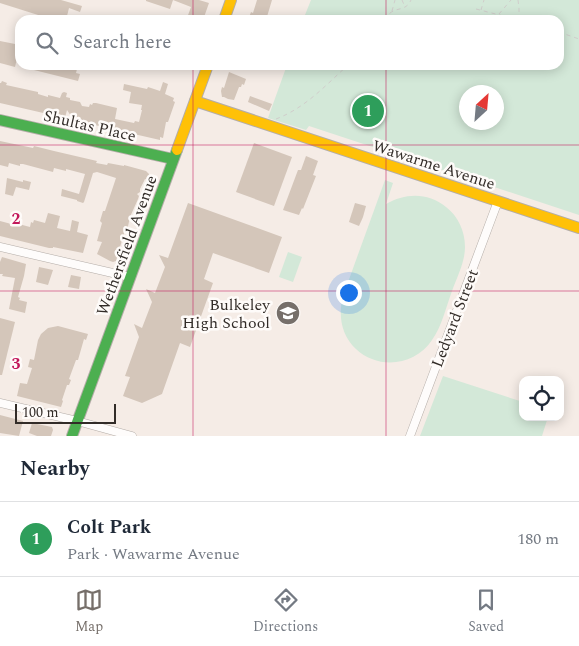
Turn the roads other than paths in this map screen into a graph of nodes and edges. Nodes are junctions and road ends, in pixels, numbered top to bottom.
1 (231, 0) edge
2 (226, 15) edge
3 (206, 70) edge
4 (195, 101) junction
5 (0, 120) edge
6 (173, 159) junction
7 (498, 201) junction
8 (579, 228) edge
9 (0, 247) edge
10 (130, 277) junction
11 (0, 403) edge
12 (77, 421) junction
13 (72, 436) edge
14 (132, 436) edge
15 (410, 436) edge

1 - 2 street
3 - 4 street, Wethersfield Avenue
4 - 6 street, Wethersfield Avenue
4 - 7 street, Wawarme Avenue
5 - 6 street, Shultas Place
6 - 10 street, Wethersfield Avenue
7 - 8 street, Wawarme Avenue
7 - 15 street, Ledyard Street
9 - 10 street
10 - 12 street, Wethersfield Avenue
11 - 12 street
12 - 13 street, Wethersfield Avenue
12 - 14 street

